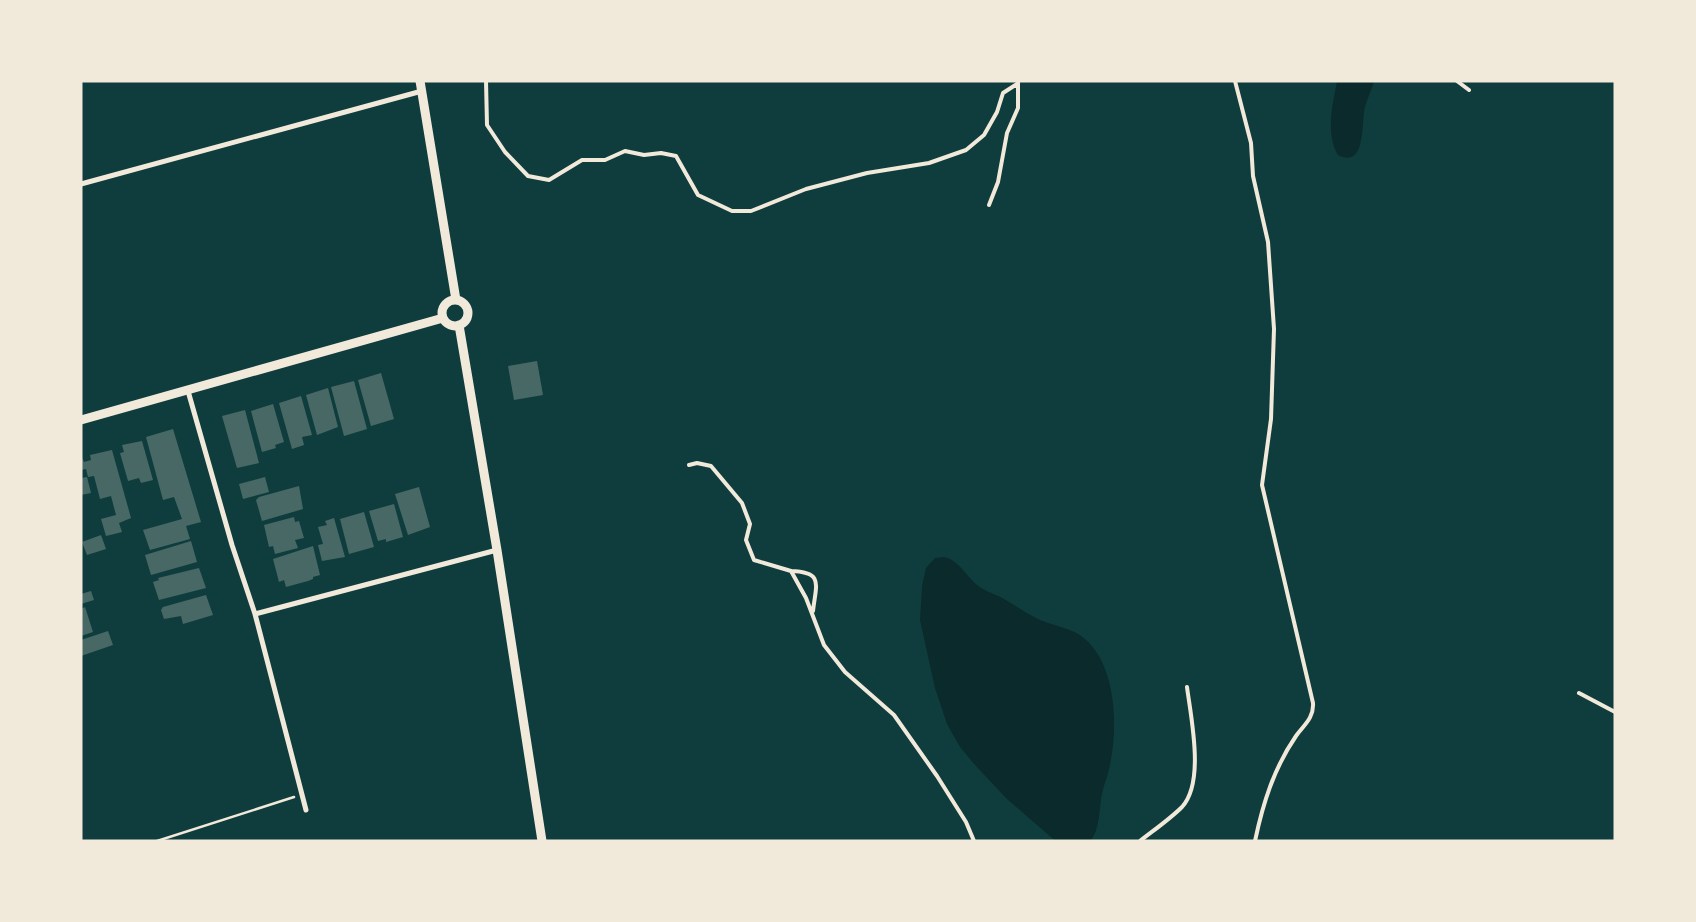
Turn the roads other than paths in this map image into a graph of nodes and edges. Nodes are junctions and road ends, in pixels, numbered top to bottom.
1 (486, 81) edge
2 (1234, 81) edge
3 (1457, 81) edge
4 (1017, 83) edge
5 (421, 86) edge
6 (1469, 90) dead end
7 (81, 184) edge
8 (989, 206) dead end
9 (456, 300) junction
10 (444, 318) junction
11 (459, 325) junction
12 (188, 390) junction
13 (81, 420) edge
14 (689, 465) dead end
15 (497, 550) junction
16 (791, 571) junction
17 (813, 613) junction
18 (255, 614) junction
19 (1187, 687) dead end
20 (1579, 692) dead end
21 (1615, 712) edge
22 (306, 810) dead end
23 (542, 841) edge
24 (974, 841) edge
25 (1140, 841) edge
26 (1254, 841) edge

1 - 4 lane
2 - 26 lane
3 - 6 lane
4 - 8 lane
5 - 7 street
5 - 9 street
9 - 10 street
9 - 11 street
10 - 11 street
10 - 12 street
11 - 15 street
12 - 13 street
12 - 18 street
14 - 16 lane
15 - 18 street
15 - 23 street
16 - 17 lane
16 - 17 lane
17 - 24 lane
18 - 22 street
19 - 25 lane
20 - 21 lane

